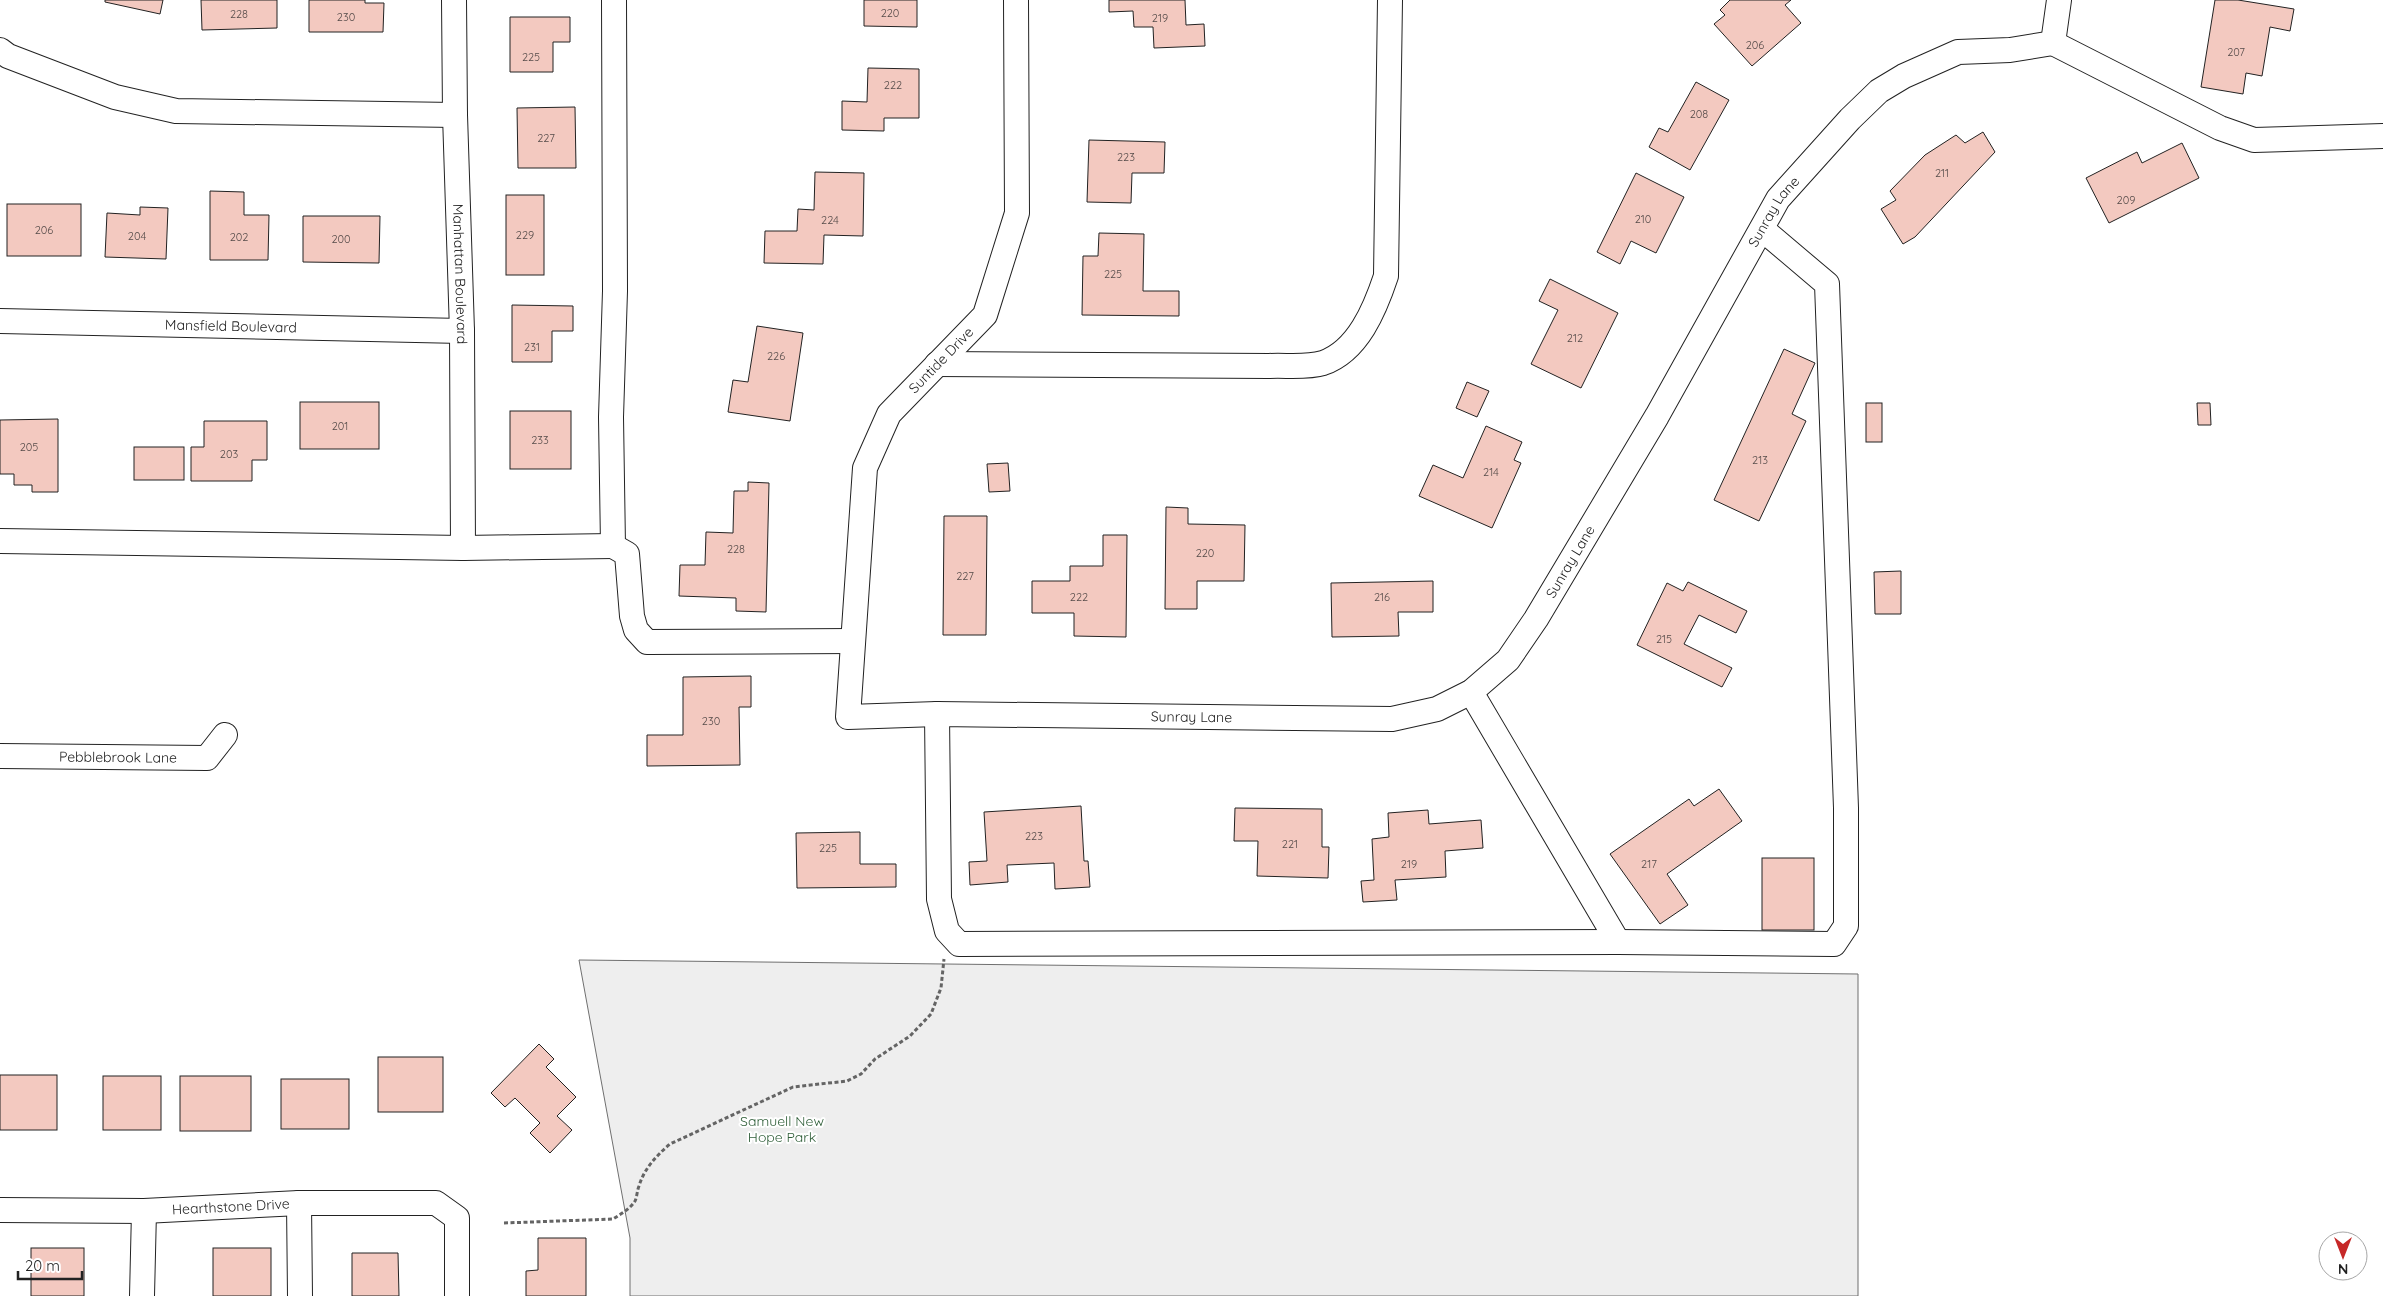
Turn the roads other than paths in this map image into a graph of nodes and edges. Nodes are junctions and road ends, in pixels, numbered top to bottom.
1 (454, 0) edge
2 (614, 0) edge
3 (1016, 0) edge
4 (1390, 0) edge
5 (2059, 0) edge
6 (2053, 43) junction
7 (0, 50) edge
8 (455, 116) junction
9 (2383, 136) edge
10 (1762, 230) junction
11 (0, 321) edge
12 (462, 331) junction
13 (937, 364) junction
14 (0, 541) edge
15 (613, 546) junction
16 (463, 548) junction
17 (853, 640) junction
18 (1471, 692) junction
19 (938, 714) junction
20 (848, 717) joint
21 (225, 735) dead end
22 (0, 756) edge
23 (1618, 942) junction
24 (299, 1203) junction
25 (0, 1210) edge
26 (144, 1212) junction
27 (142, 1296) edge
28 (300, 1296) edge
29 (457, 1296) edge

1 - 8 street, Manhattan Boulevard
2 - 15 street
3 - 13 street, Suntide Drive
4 - 13 street
5 - 6 street
6 - 9 street
6 - 10 street, Sunray Lane
7 - 8 street
8 - 12 street, Manhattan Boulevard
10 - 18 street, Sunray Lane
10 - 23 street
11 - 12 street, Mansfield Boulevard
12 - 16 street, Manhattan Boulevard
13 - 17 street, Suntide Drive
14 - 16 street
15 - 16 street
15 - 17 street
17 - 20 street, Suntide Drive
18 - 19 street, Sunray Lane
18 - 23 street
19 - 20 street, Sunray Lane
19 - 23 street
21 - 22 street, Pebblebrook Lane
24 - 26 street, Hearthstone Drive
24 - 28 street
24 - 29 street, Hearthstone Drive
25 - 26 street, Hearthstone Drive
26 - 27 street

